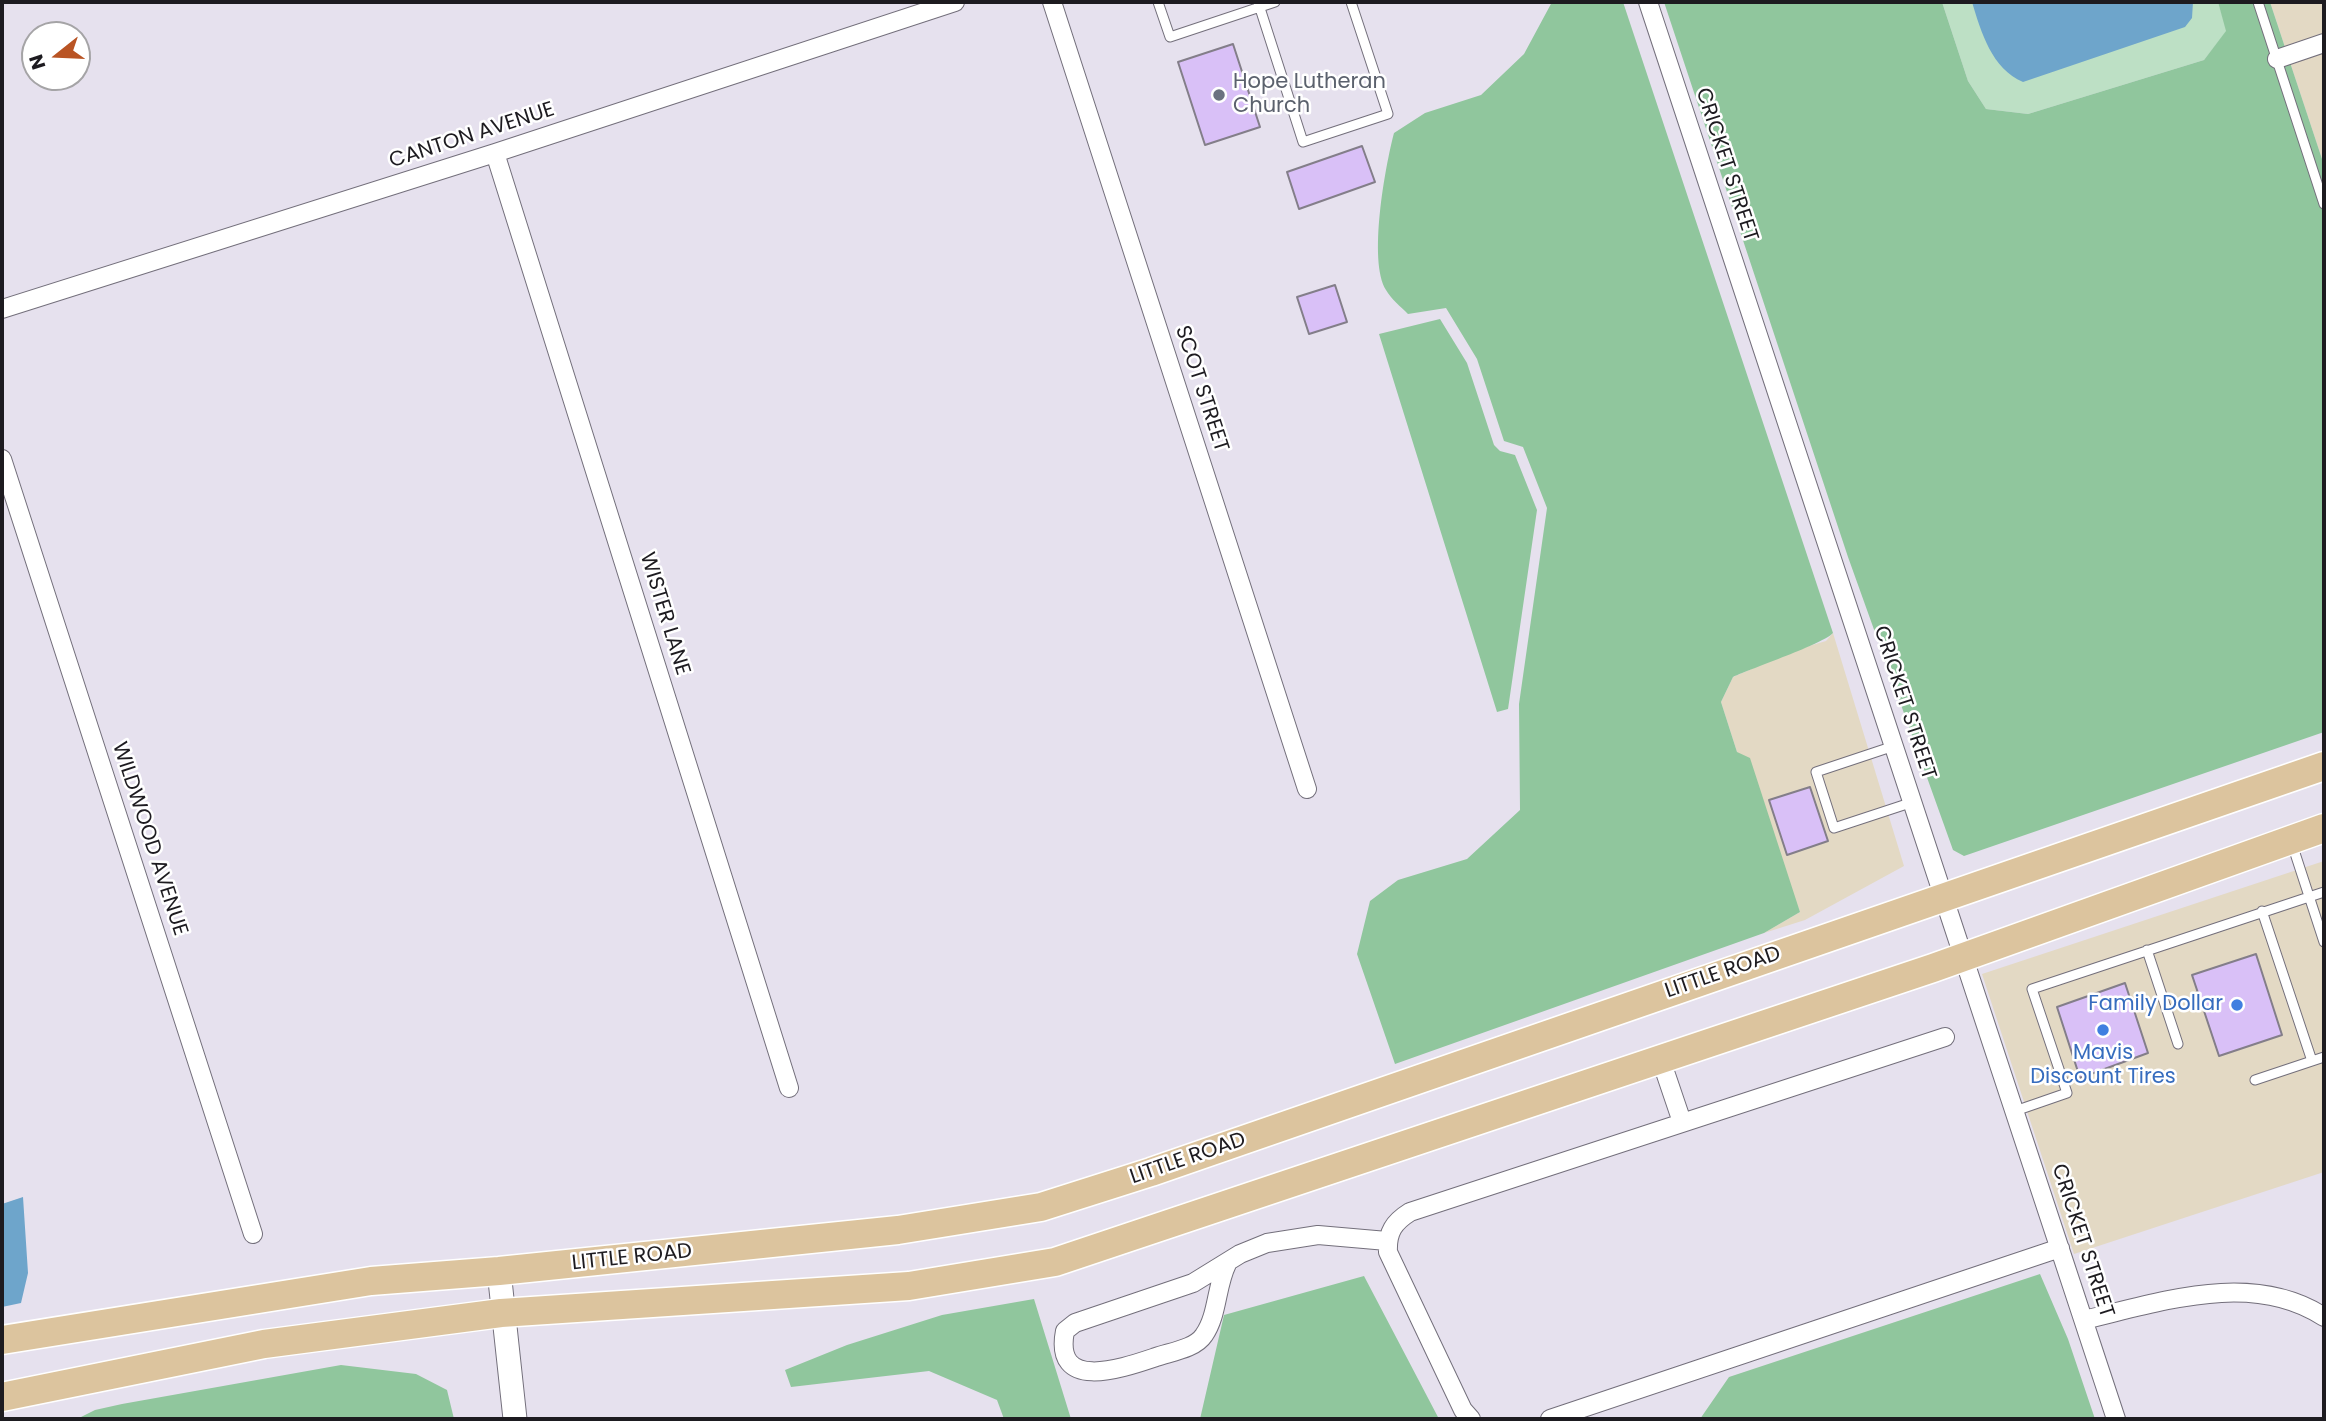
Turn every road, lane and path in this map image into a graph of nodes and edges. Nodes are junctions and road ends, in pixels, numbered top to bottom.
1 (955, 2) edge
2 (1052, 2) edge
3 (1158, 2) edge
4 (1275, 2) edge
5 (1351, 2) edge
6 (1648, 2) edge
7 (2258, 2) edge
8 (1258, 5) edge
9 (2324, 44) edge
10 (2277, 59) junction
11 (495, 153) junction
12 (2324, 204) edge
13 (2, 309) edge
14 (2, 458) edge
15 (1894, 746) junction
16 (2324, 766) edge
17 (1307, 789) dead end
18 (1913, 802) junction
19 (2324, 828) edge
20 (2291, 840) junction
21 (2324, 892) edge
22 (1944, 896) junction
23 (2310, 897) junction
24 (2262, 911) junction
25 (2324, 942) edge
26 (2147, 950) junction
27 (1965, 956) junction
28 (1945, 1037) dead end
29 (2178, 1044) dead end
30 (2324, 1057) edge
31 (1661, 1060) junction
32 (2312, 1061) junction
33 (2255, 1080) dead end
34 (789, 1088) dead end
35 (2015, 1111) junction
36 (1682, 1122) junction
37 (253, 1234) dead end
38 (1387, 1241) junction
39 (2060, 1248) junction
40 (1227, 1264) junction
41 (499, 1271) junction
42 (501, 1313) junction
43 (2324, 1317) edge
44 (2084, 1320) junction
45 (2, 1340) edge
46 (2, 1397) edge
47 (515, 1419) edge
48 (1471, 1419) edge
49 (1550, 1419) edge
50 (2116, 1419) edge

1 - 11 street, CANTON AVENUE
2 - 17 street, SCOT STREET
3 - 8 lane
4 - 8 lane
5 - 8 lane
6 - 15 street, CRICKET STREET
7 - 10 lane
9 - 10 street
10 - 12 lane
11 - 13 street, CANTON AVENUE
11 - 34 street, WISTER LANE
14 - 37 street, WILDWOOD AVENUE
15 - 18 street, CRICKET STREET
15 - 18 lane
16 - 22 main road, LITTLE ROAD
18 - 22 street, CRICKET STREET
19 - 20 main road, LITTLE ROAD
20 - 23 lane
20 - 27 main road, LITTLE ROAD
21 - 23 lane
22 - 27 street, CRICKET STREET
22 - 41 main road, LITTLE ROAD
23 - 24 lane
23 - 25 lane
24 - 26 lane
24 - 32 lane
26 - 29 lane
26 - 35 lane
27 - 31 main road, LITTLE ROAD
27 - 35 street, CRICKET STREET
28 - 36 street
30 - 32 lane
31 - 36 street
31 - 42 main road, LITTLE ROAD
32 - 33 lane
35 - 39 street, CRICKET STREET
36 - 38 street
38 - 40 street
38 - 48 street
39 - 44 street, CRICKET STREET
39 - 49 street
40 - 40 street
41 - 42 street
41 - 45 main road, LITTLE ROAD
42 - 46 main road, LITTLE ROAD
42 - 47 street
43 - 44 street
44 - 50 street, CRICKET STREET

